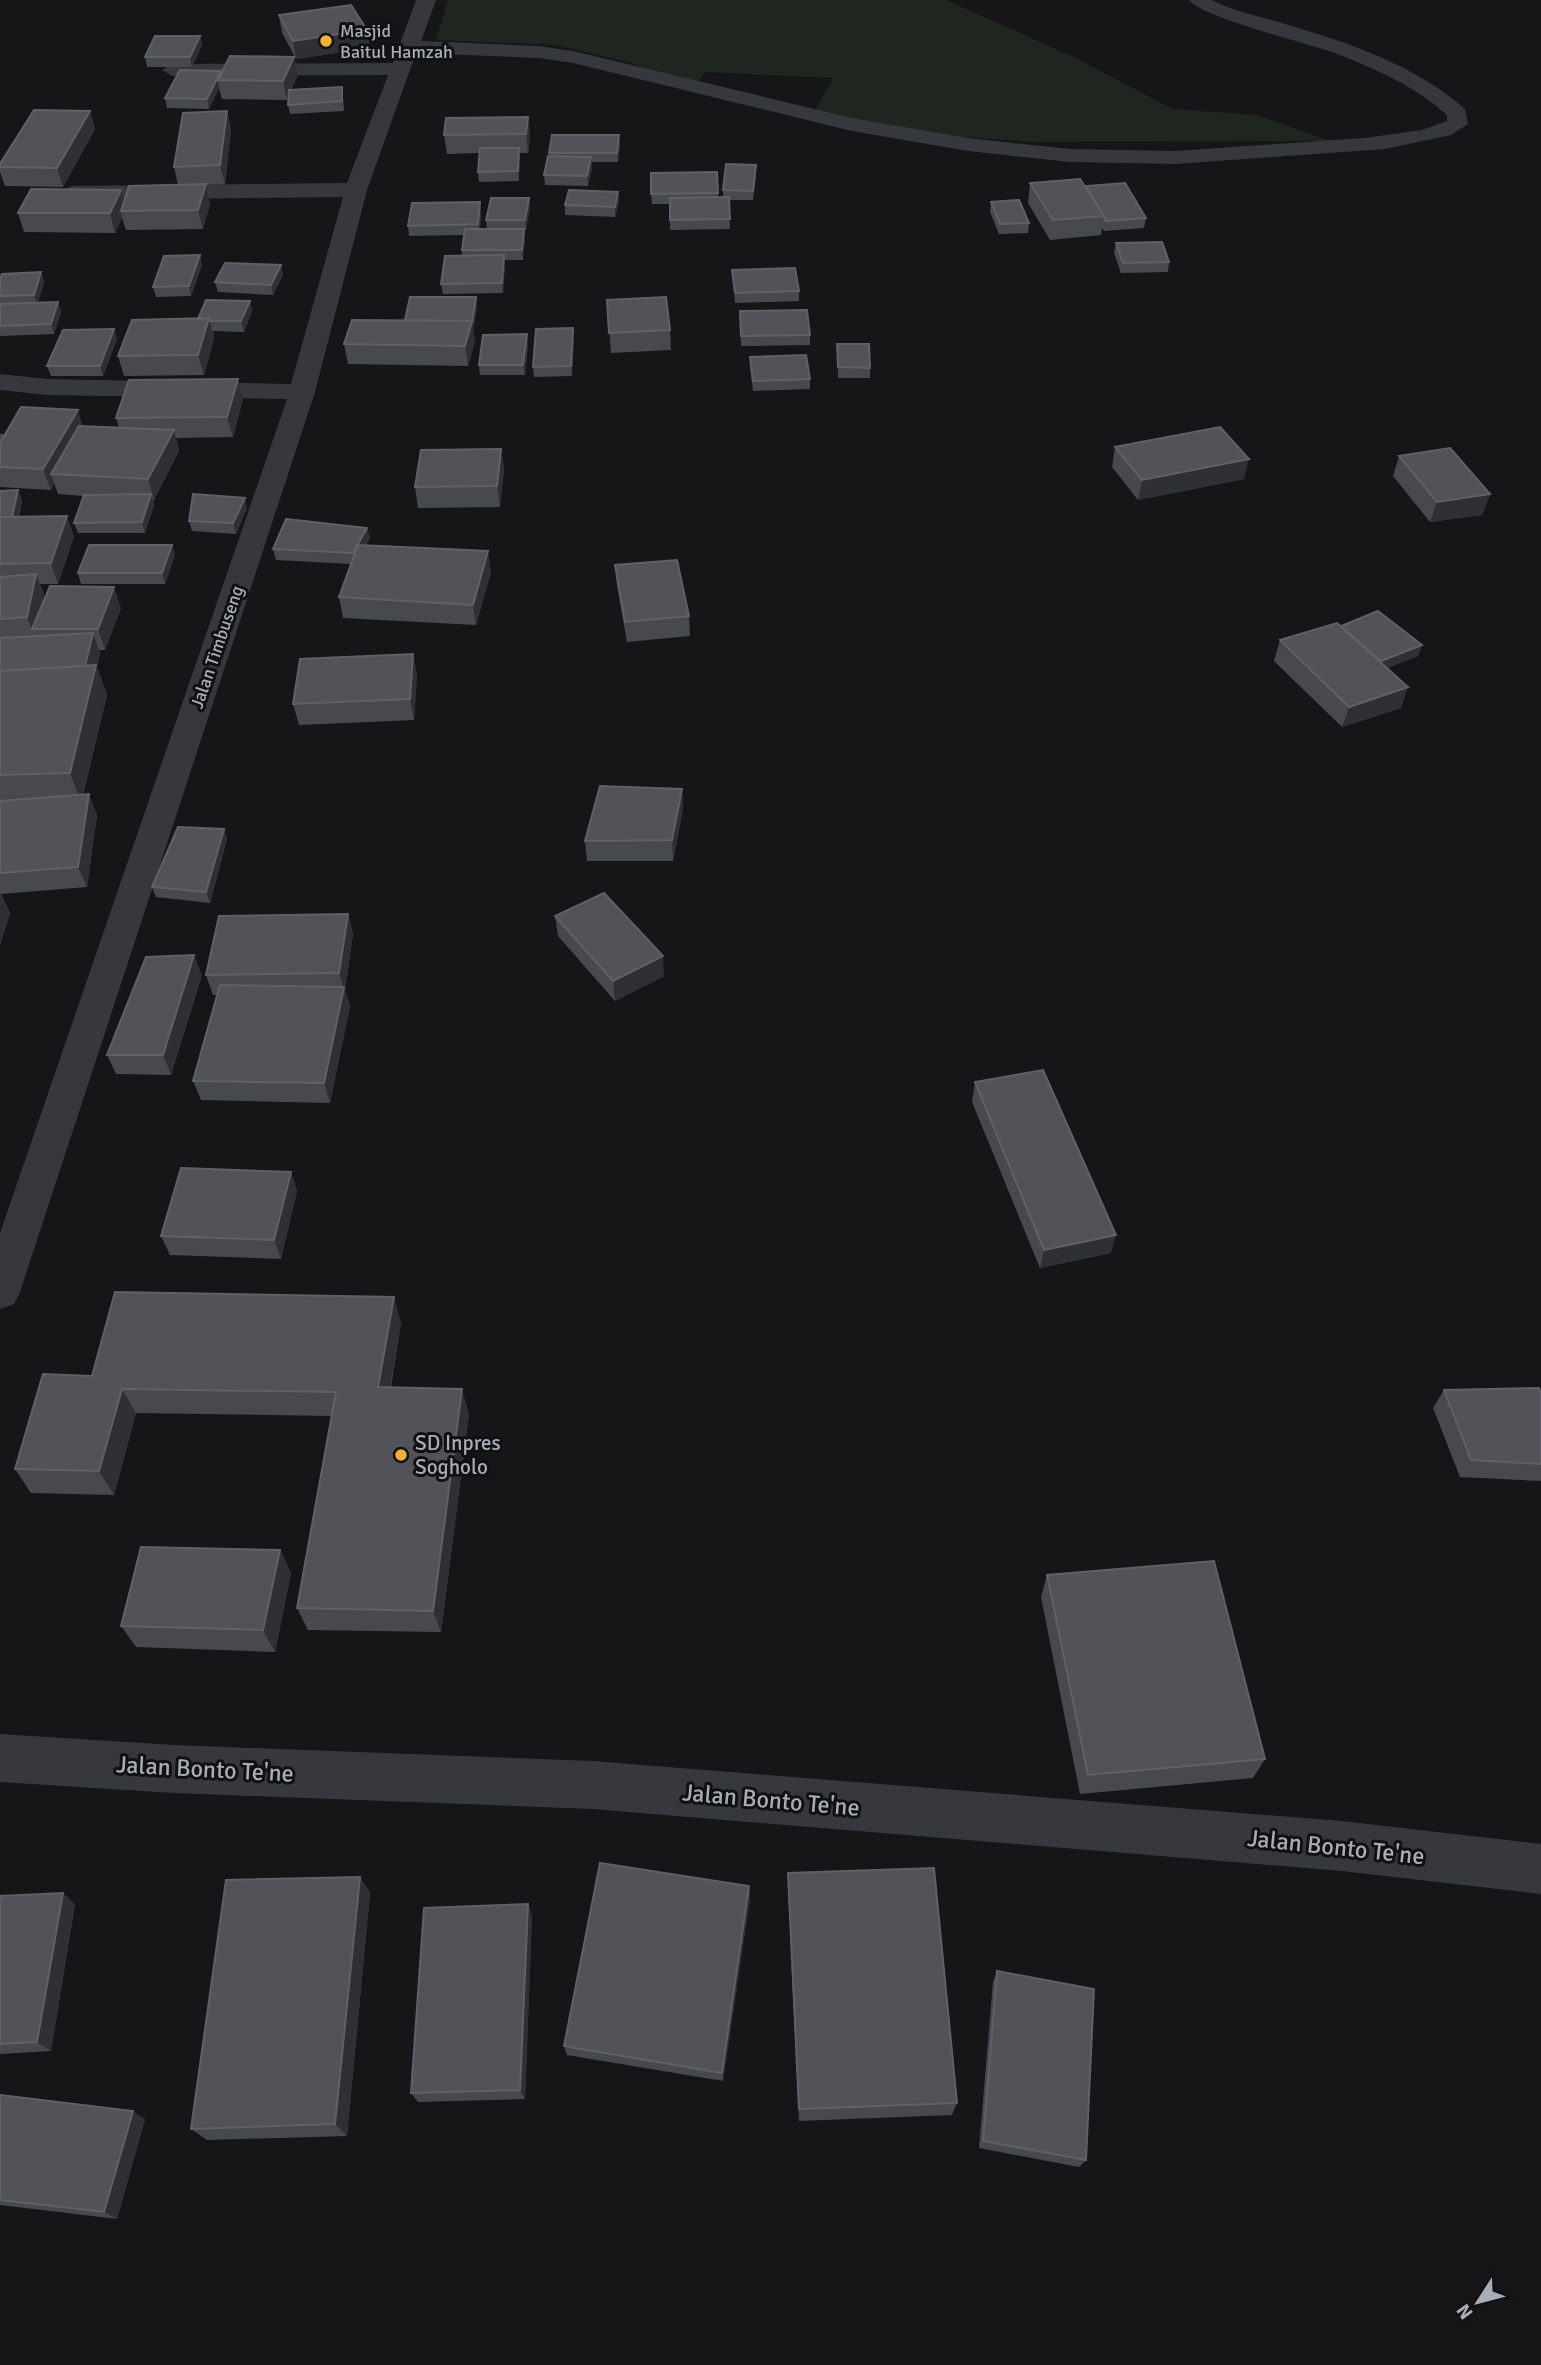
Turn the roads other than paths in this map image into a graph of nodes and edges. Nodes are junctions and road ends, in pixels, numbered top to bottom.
1 (426, 0) edge
2 (1199, 0) edge
3 (406, 58) junction
4 (172, 70) edge
5 (356, 190) junction
6 (61, 193) edge
7 (0, 382) edge
8 (302, 392) junction
9 (0, 1292) edge
10 (0, 1758) edge
11 (1541, 1869) edge

1 - 3 street, Jalan Timbuseng
2 - 3 street
3 - 4 street
3 - 5 street, Jalan Timbuseng
5 - 6 street
5 - 8 street, Jalan Timbuseng
7 - 8 street
8 - 9 street, Jalan Timbuseng
10 - 11 street, Jalan Bonto Te'ne

